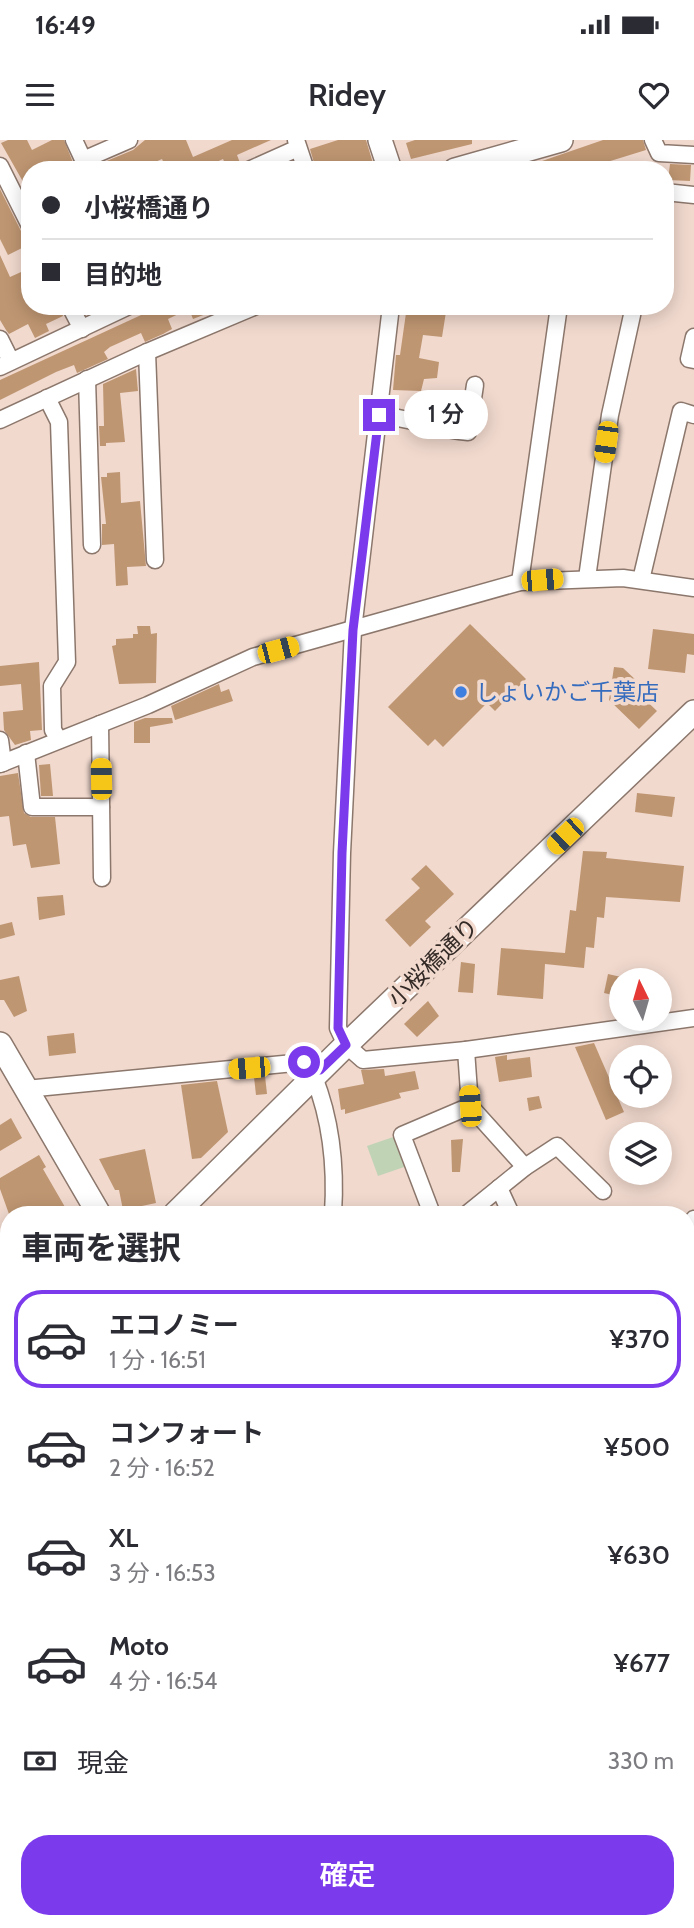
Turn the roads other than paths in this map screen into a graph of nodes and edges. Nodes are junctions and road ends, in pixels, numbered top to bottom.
1 (74, 140) edge
2 (129, 140) edge
3 (380, 140) edge
4 (561, 140) edge
5 (653, 140) edge
6 (297, 144) edge
7 (694, 155) edge
8 (84, 161) edge
9 (93, 161) edge
10 (266, 161) edge
11 (303, 161) edge
12 (387, 161) edge
13 (487, 161) edge
14 (0, 166) edge
15 (674, 193) edge
16 (694, 195) edge
17 (21, 208) edge
18 (75, 315) edge
19 (111, 315) edge
20 (235, 315) edge
21 (390, 315) edge
22 (558, 315) edge
23 (632, 315) edge
24 (82, 329) junction
25 (694, 337) edge
26 (0, 339) edge
27 (147, 352) junction
28 (694, 360) edge
29 (6, 364) edge
30 (87, 379) junction
31 (475, 385) dead end
32 (47, 398) junction
33 (379, 415) junction
34 (694, 415) edge
35 (0, 420) edge
36 (92, 545) dead end
37 (155, 560) dead end
38 (587, 578) junction
39 (642, 580) junction
40 (520, 582) junction
41 (693, 585) edge
42 (353, 630) junction
43 (694, 712) edge
44 (100, 723) junction
45 (0, 740) edge
46 (59, 740) junction
47 (26, 753) junction
48 (1, 763) edge
49 (101, 807) junction
50 (102, 878) dead end
51 (694, 1018) edge
52 (0, 1044) edge
53 (346, 1045) junction
54 (466, 1050) junction
55 (317, 1074) junction
56 (26, 1089) junction
57 (470, 1106) junction
58 (525, 1167) junction
59 (499, 1188) junction
60 (603, 1191) dead end
61 (94, 1206) edge
62 (183, 1206) edge
63 (334, 1206) edge
64 (429, 1206) edge
65 (477, 1206) edge
66 (508, 1206) edge

1 - 8 street
2 - 9 street
3 - 12 street
4 - 13 street
5 - 7 street
6 - 10 street
6 - 11 street
14 - 17 street
15 - 16 street
18 - 24 street
19 - 24 street
20 - 27 street
21 - 33 street
22 - 40 street
23 - 38 street
24 - 29 street
25 - 28 street
26 - 29 street
27 - 30 street
27 - 37 street
30 - 32 street
30 - 36 street
31 - 33 street
32 - 35 street
32 - 46 street
33 - 42 street
34 - 39 street
38 - 39 street
38 - 40 street
39 - 41 street
40 - 42 street
42 - 44 street
42 - 53 street
43 - 53 street, 小桜橋通り
44 - 46 street
44 - 49 street
45 - 48 street
46 - 47 street
47 - 48 street
47 - 49 street
49 - 50 street
51 - 54 street
52 - 56 street
53 - 54 street
53 - 55 street, 小桜橋通り
54 - 57 street
55 - 56 street
55 - 62 street, 小桜橋通り
55 - 63 street
56 - 61 street
57 - 58 street
57 - 64 street
58 - 59 street
58 - 60 street
59 - 65 street
59 - 66 street

